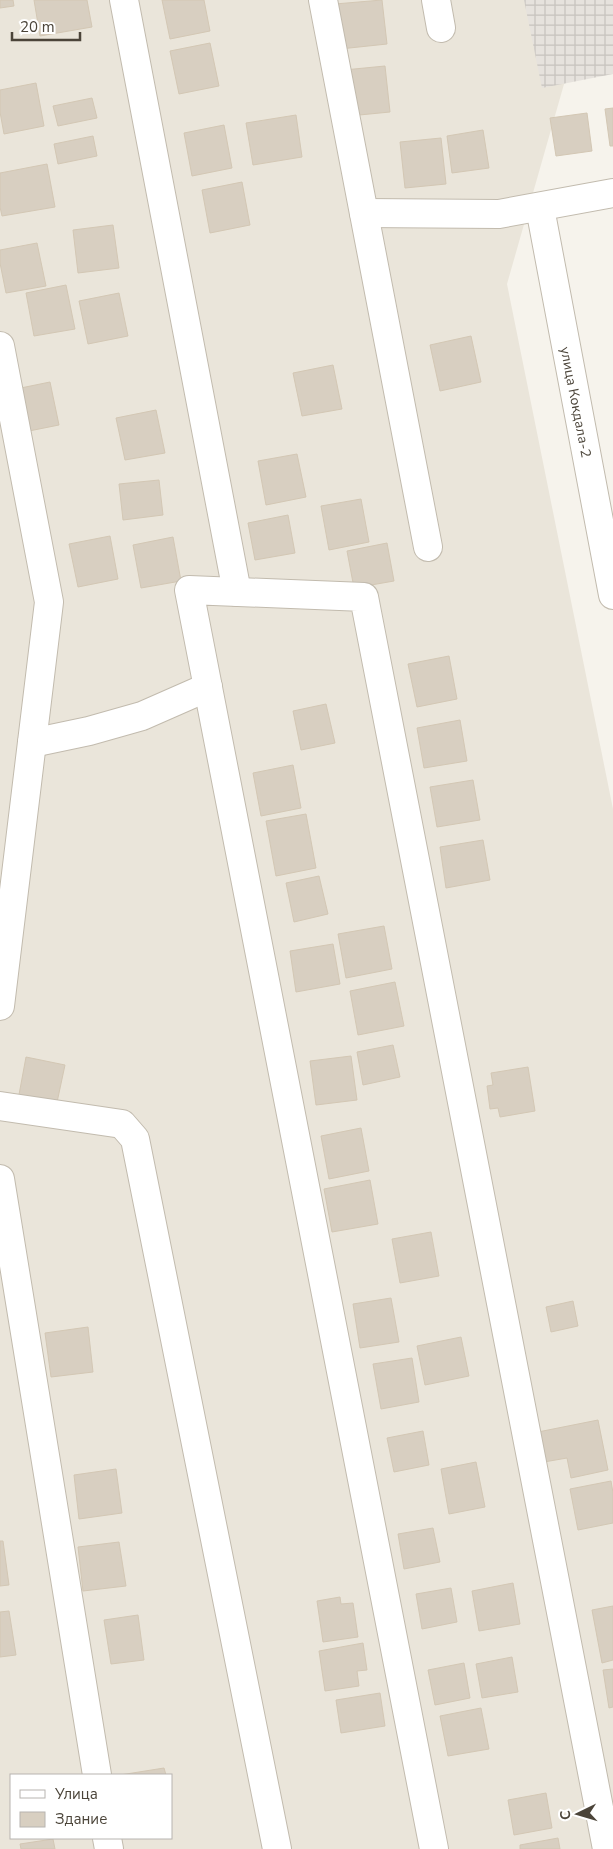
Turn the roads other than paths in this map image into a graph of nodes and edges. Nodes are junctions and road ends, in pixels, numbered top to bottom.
1 (124, 0) edge
2 (323, 0) edge
3 (436, 0) edge
4 (441, 28) dead end
5 (613, 193) edge
6 (540, 208) junction
7 (364, 213) junction
8 (0, 346) edge
9 (428, 547) dead end
10 (237, 592) junction
11 (613, 596) edge
12 (208, 687) junction
13 (32, 743) junction
14 (0, 1006) edge
15 (0, 1106) edge
16 (0, 1179) edge
17 (97, 1774) edge
18 (277, 1849) edge
19 (434, 1849) edge
20 (607, 1849) edge

1 - 10 street
2 - 7 street
3 - 4 street
5 - 6 street
6 - 7 street
6 - 11 street, улица Кокдала-2
7 - 9 street
8 - 13 street
10 - 12 street
10 - 20 street
12 - 13 street
12 - 19 street
13 - 14 street
15 - 18 street
16 - 17 street

